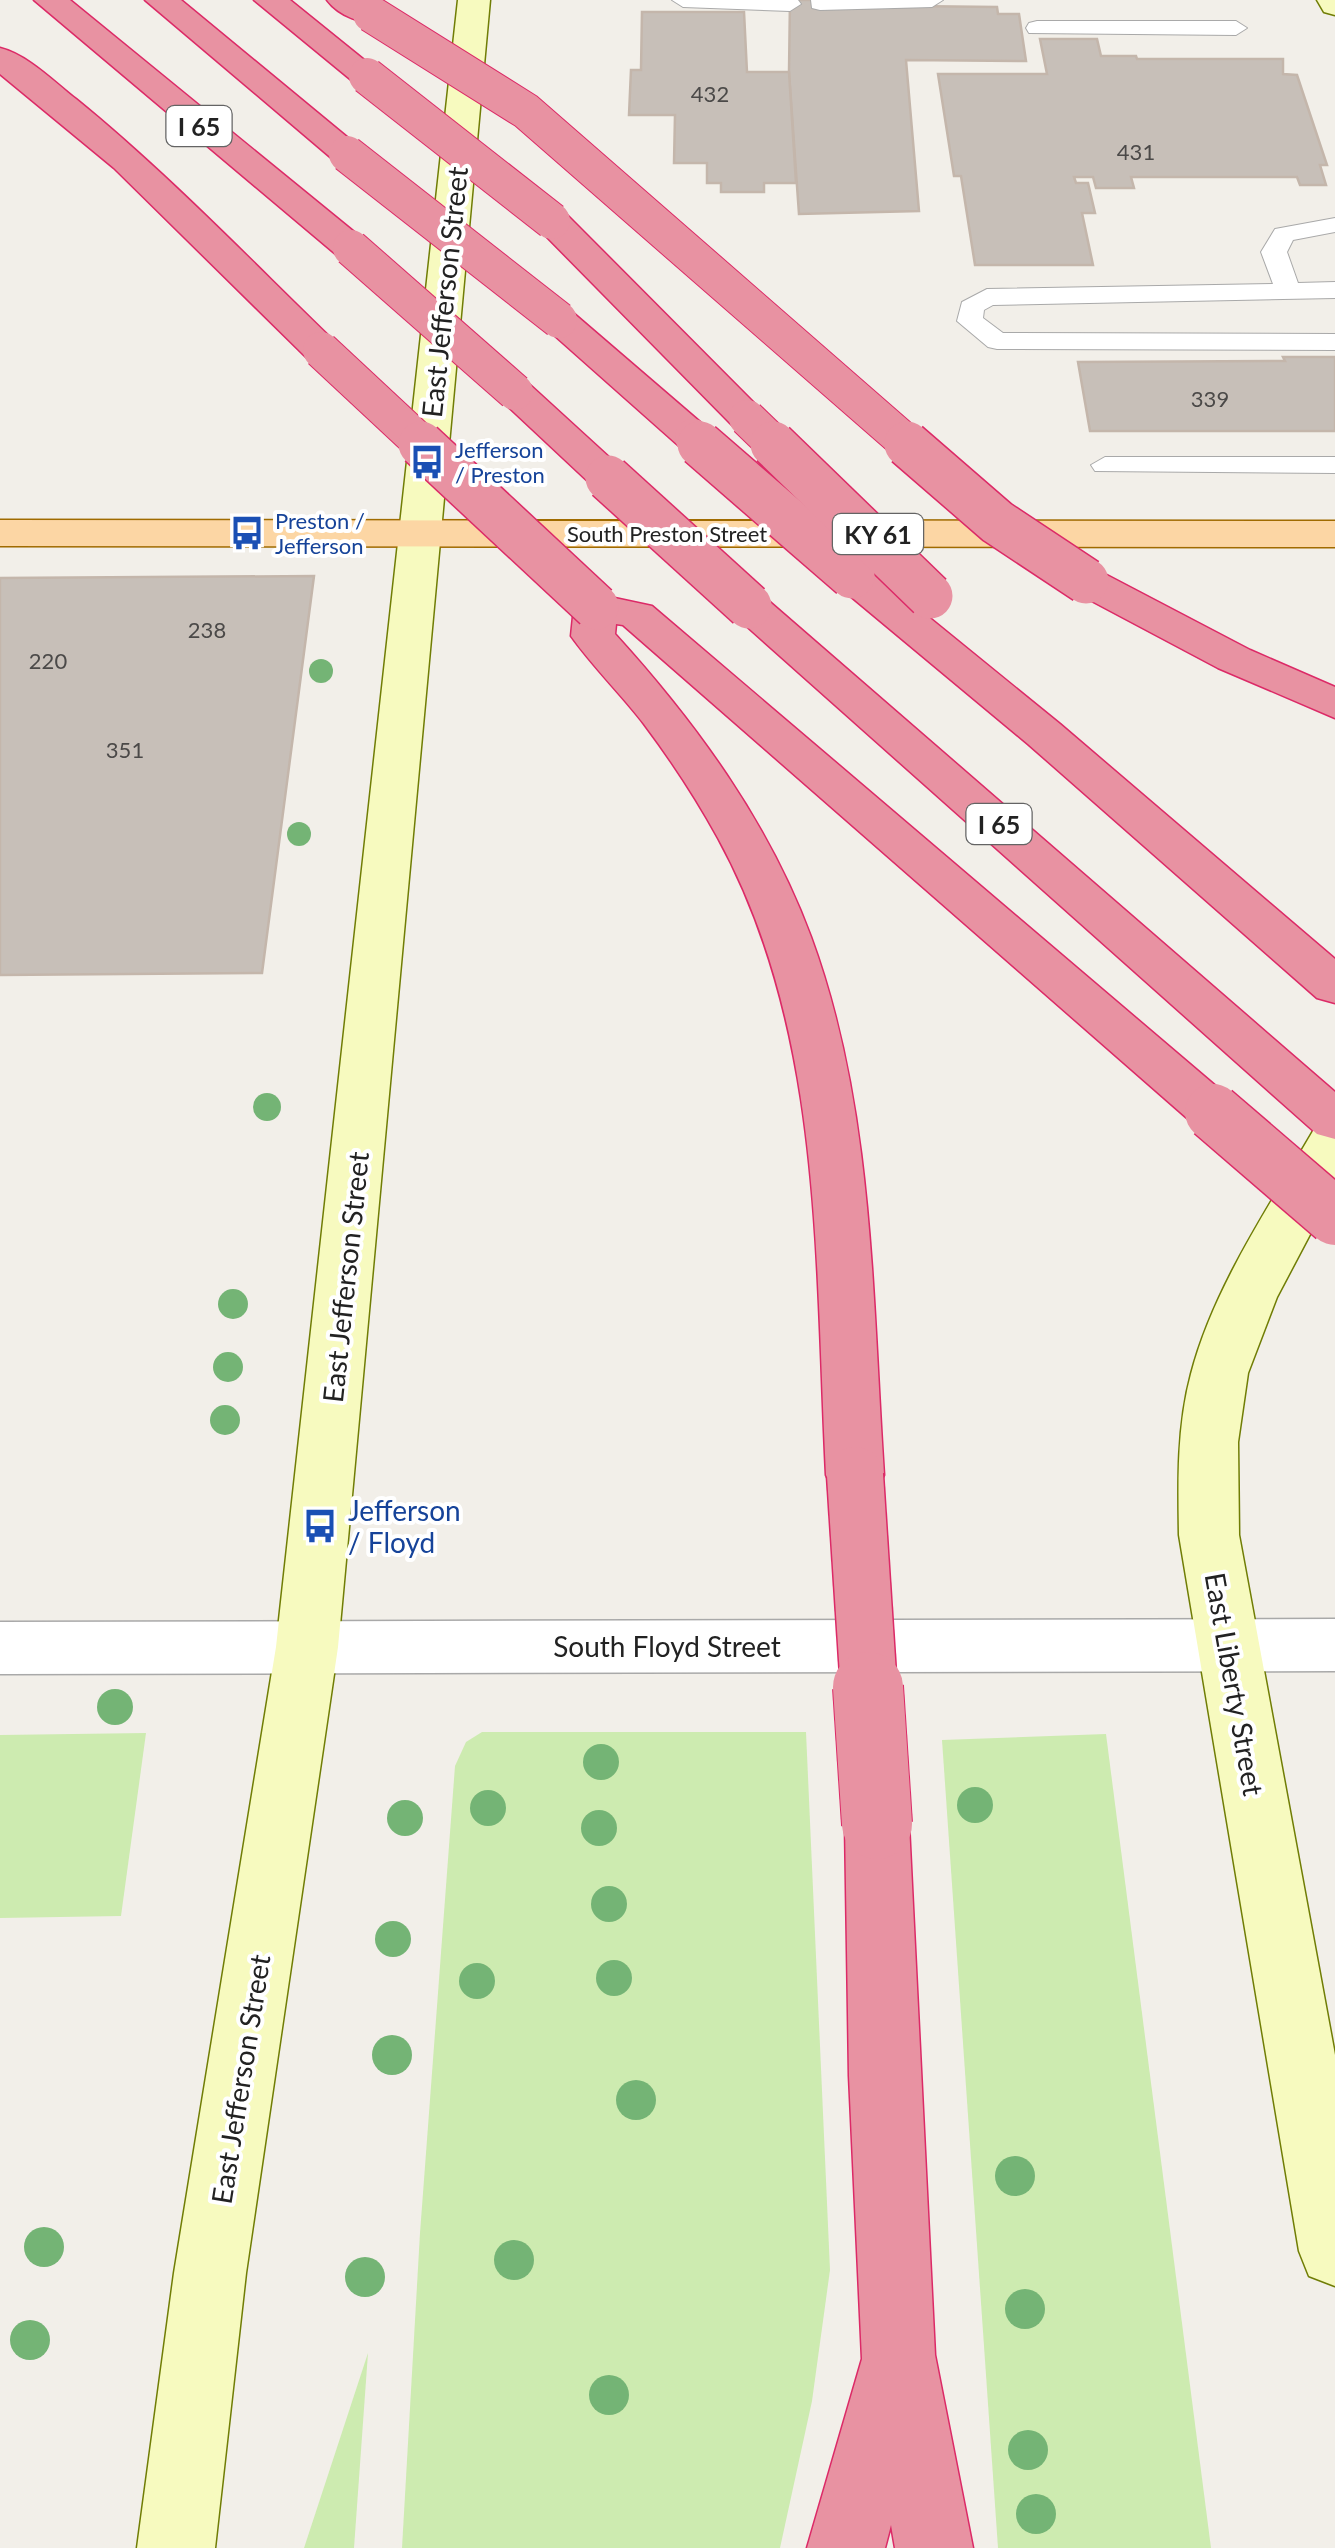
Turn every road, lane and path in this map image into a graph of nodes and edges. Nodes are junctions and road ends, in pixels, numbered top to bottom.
1 (50, 0) edge
2 (161, 0) edge
3 (270, 0) edge
4 (474, 0) edge
5 (683, 0) edge
6 (932, 0) edge
7 (1129, 0) edge
8 (790, 4) dead end
9 (820, 4) dead end
10 (357, 7) edge
11 (1037, 28) dead end
12 (1134, 28) junction
13 (1236, 28) dead end
14 (0, 58) edge
15 (1335, 225) edge
16 (1335, 290) edge
17 (1288, 291) junction
18 (1335, 342) edge
19 (1335, 465) edge
20 (1105, 466) dead end
21 (420, 533) junction
22 (0, 534) edge
23 (1335, 534) edge
24 (596, 607) junction
25 (1335, 704) edge
26 (1044, 734) junction
27 (1335, 986) edge
28 (1335, 1121) edge
29 (1335, 1140) edge
30 (1335, 1217) edge
31 (1335, 1645) edge
32 (1227, 1646) junction
33 (307, 1647) junction
34 (0, 1648) edge
35 (1335, 2251) edge
36 (898, 2356) junction
37 (176, 2548) edge
38 (846, 2548) edge
39 (934, 2548) edge

1 - 28 highway, I 65, bridge
2 - 26 highway, I 65, bridge
3 - 26 highway, bridge
4 - 21 main road, East Jefferson Street
5 - 8 lane
6 - 9 lane
7 - 12 lane
10 - 25 highway, bridge
11 - 12 lane
12 - 13 lane
14 - 24 highway, bridge
15 - 17 lane
16 - 17 lane
17 - 18 lane
19 - 20 lane
21 - 22 main road, South Preston Street / KY 61
21 - 23 main road, South Preston Street / KY 61
21 - 33 main road, East Jefferson Street
24 - 30 highway, bridge
24 - 36 highway, bridge
26 - 27 highway, I 65
29 - 32 main road, East Liberty Street
31 - 32 street, South Floyd Street
32 - 33 street, South Floyd Street
32 - 35 main road, East Liberty Street
33 - 34 street, South Floyd Street
33 - 37 main road, East Jefferson Street
36 - 38 highway
36 - 39 highway

